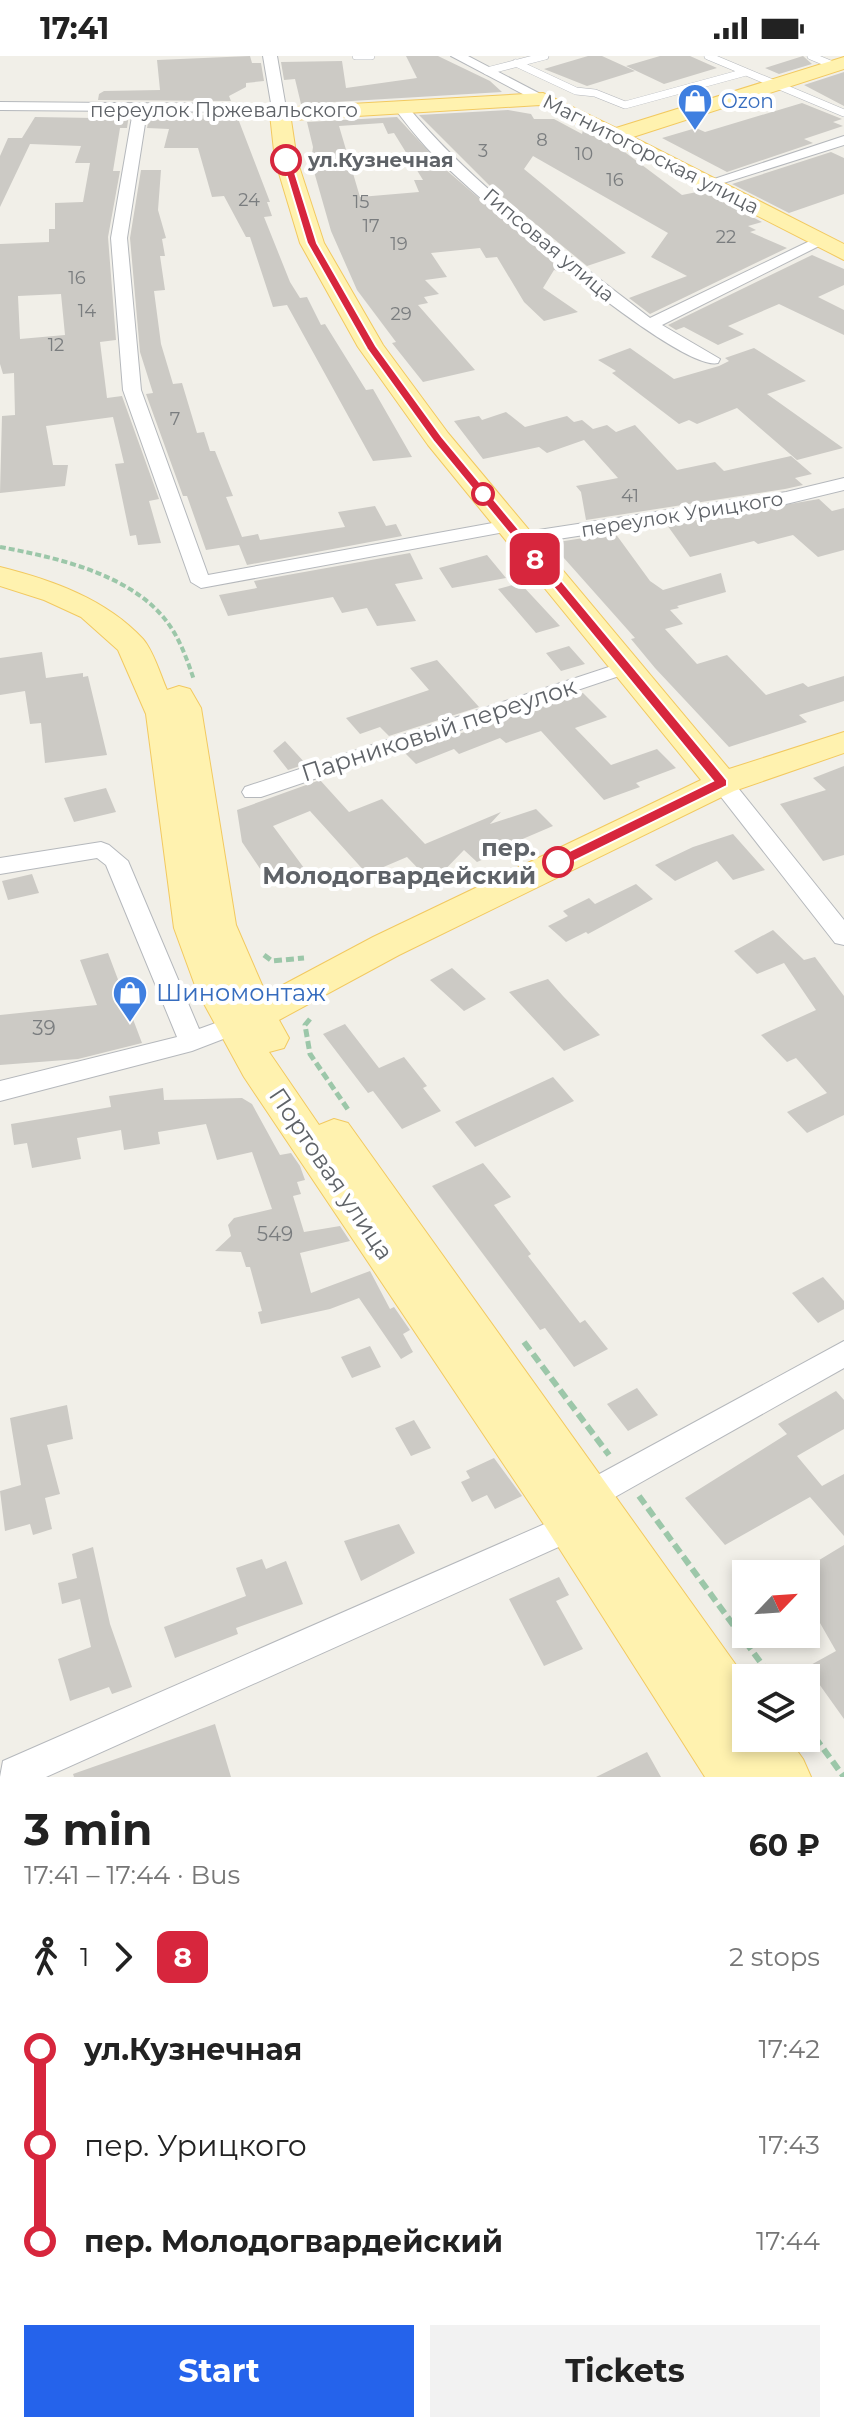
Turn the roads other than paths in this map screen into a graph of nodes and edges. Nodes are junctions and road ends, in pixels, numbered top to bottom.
1 (270, 56) edge
2 (356, 56) edge
3 (371, 56) edge
4 (458, 56) edge
5 (545, 56) edge
6 (708, 56) edge
7 (516, 63) junction
8 (833, 66) edge
9 (487, 71) junction
10 (746, 72) junction
11 (777, 85) junction
12 (543, 99) junction
13 (6, 107) edge
14 (140, 109) junction
15 (402, 109) junction
16 (844, 113) edge
17 (280, 114) junction
18 (0, 117) edge
19 (616, 135) junction
20 (844, 140) edge
21 (709, 183) junction
22 (821, 241) junction
23 (844, 253) edge
24 (649, 325) junction
25 (712, 359) dead end
26 (844, 484) edge
27 (514, 532) junction
28 (0, 561) edge
29 (0, 576) edge
30 (624, 668) junction
31 (844, 742) edge
32 (722, 783) junction
33 (253, 792) dead end
34 (0, 866) edge
35 (844, 937) edge
36 (246, 1020) junction
37 (192, 1042) junction
38 (0, 1091) edge
39 (844, 1353) edge
40 (587, 1502) junction
41 (732, 1703) edge
42 (767, 1752) edge
43 (15, 1773) dead end
44 (735, 1777) edge
45 (785, 1777) edge

1 - 17 street
2 - 3 lane
4 - 9 street, Магнитогорская улица
5 - 7 lane
6 - 10 lane
7 - 9 lane
7 - 10 lane
8 - 11 main road
9 - 12 street, Магнитогорская улица
10 - 11 lane
11 - 16 lane
11 - 19 main road
12 - 15 main road, переулок Пржевальского
12 - 19 main road, Магнитогорская улица
13 - 14 street, переулок Пржевальского
13 - 18 street
14 - 17 street, переулок Пржевальского
14 - 27 street, переулок Урицкого
15 - 17 main road, переулок Пржевальского
15 - 24 street, Гипсовая улица
17 - 27 main road
19 - 21 main road, Магнитогорская улица
20 - 21 street
21 - 22 main road, Магнитогорская улица
22 - 23 main road, Магнитогорская улица
22 - 24 street
24 - 25 street, Гипсовая улица
26 - 27 street, переулок Урицкого
27 - 30 main road
28 - 36 main road, Портовая улица
29 - 36 main road, Портовая улица
30 - 32 main road
30 - 33 street, Парниковый переулок
31 - 32 main road
32 - 35 street
32 - 36 main road
34 - 37 street
36 - 37 street
36 - 40 main road, Портовая улица
37 - 38 street
39 - 40 street
40 - 41 main road, Портовая улица
40 - 43 street
40 - 44 main road, Портовая улица
42 - 45 main road

